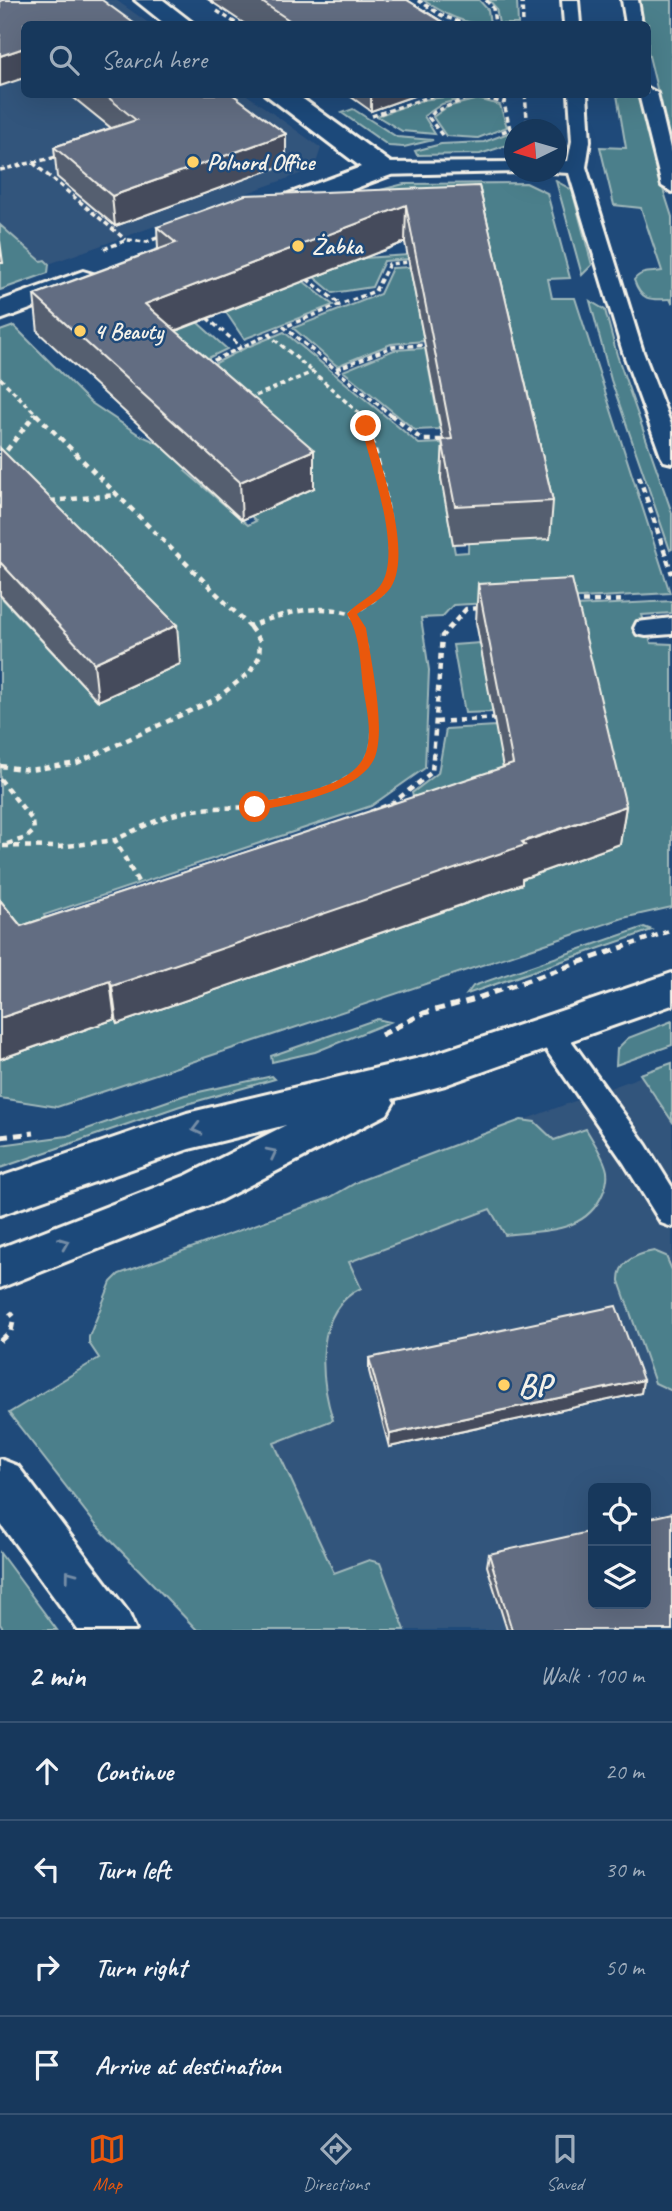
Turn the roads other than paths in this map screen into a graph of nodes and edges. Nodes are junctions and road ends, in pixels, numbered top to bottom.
1 (147, 0) edge
2 (570, 0) edge
3 (630, 0) edge
4 (177, 21) edge
5 (572, 21) edge
6 (634, 21) edge
7 (283, 98) edge
8 (578, 98) edge
9 (649, 98) edge
10 (567, 167) edge
11 (578, 167) junction
12 (504, 168) edge
13 (381, 169) junction
14 (672, 186) edge
15 (251, 217) edge
16 (100, 262) road end
17 (0, 311) edge
18 (672, 456) edge
19 (672, 626) edge
20 (646, 628) dead end
21 (672, 989) edge
22 (550, 1033) junction
23 (430, 1073) junction
24 (0, 1196) edge
25 (672, 1214) edge
26 (0, 1268) edge
27 (0, 1482) edge
28 (110, 1630) edge

1 - 4 street
2 - 5 lane
3 - 6 lane
7 - 13 street
8 - 11 lane
9 - 14 lane
10 - 11 lane
11 - 18 lane
12 - 13 lane
13 - 15 street
16 - 17 street
19 - 20 lane
21 - 22 street
22 - 23 street
22 - 25 lane
23 -> 24 street
26 -> 23 street
28 -> 27 street

